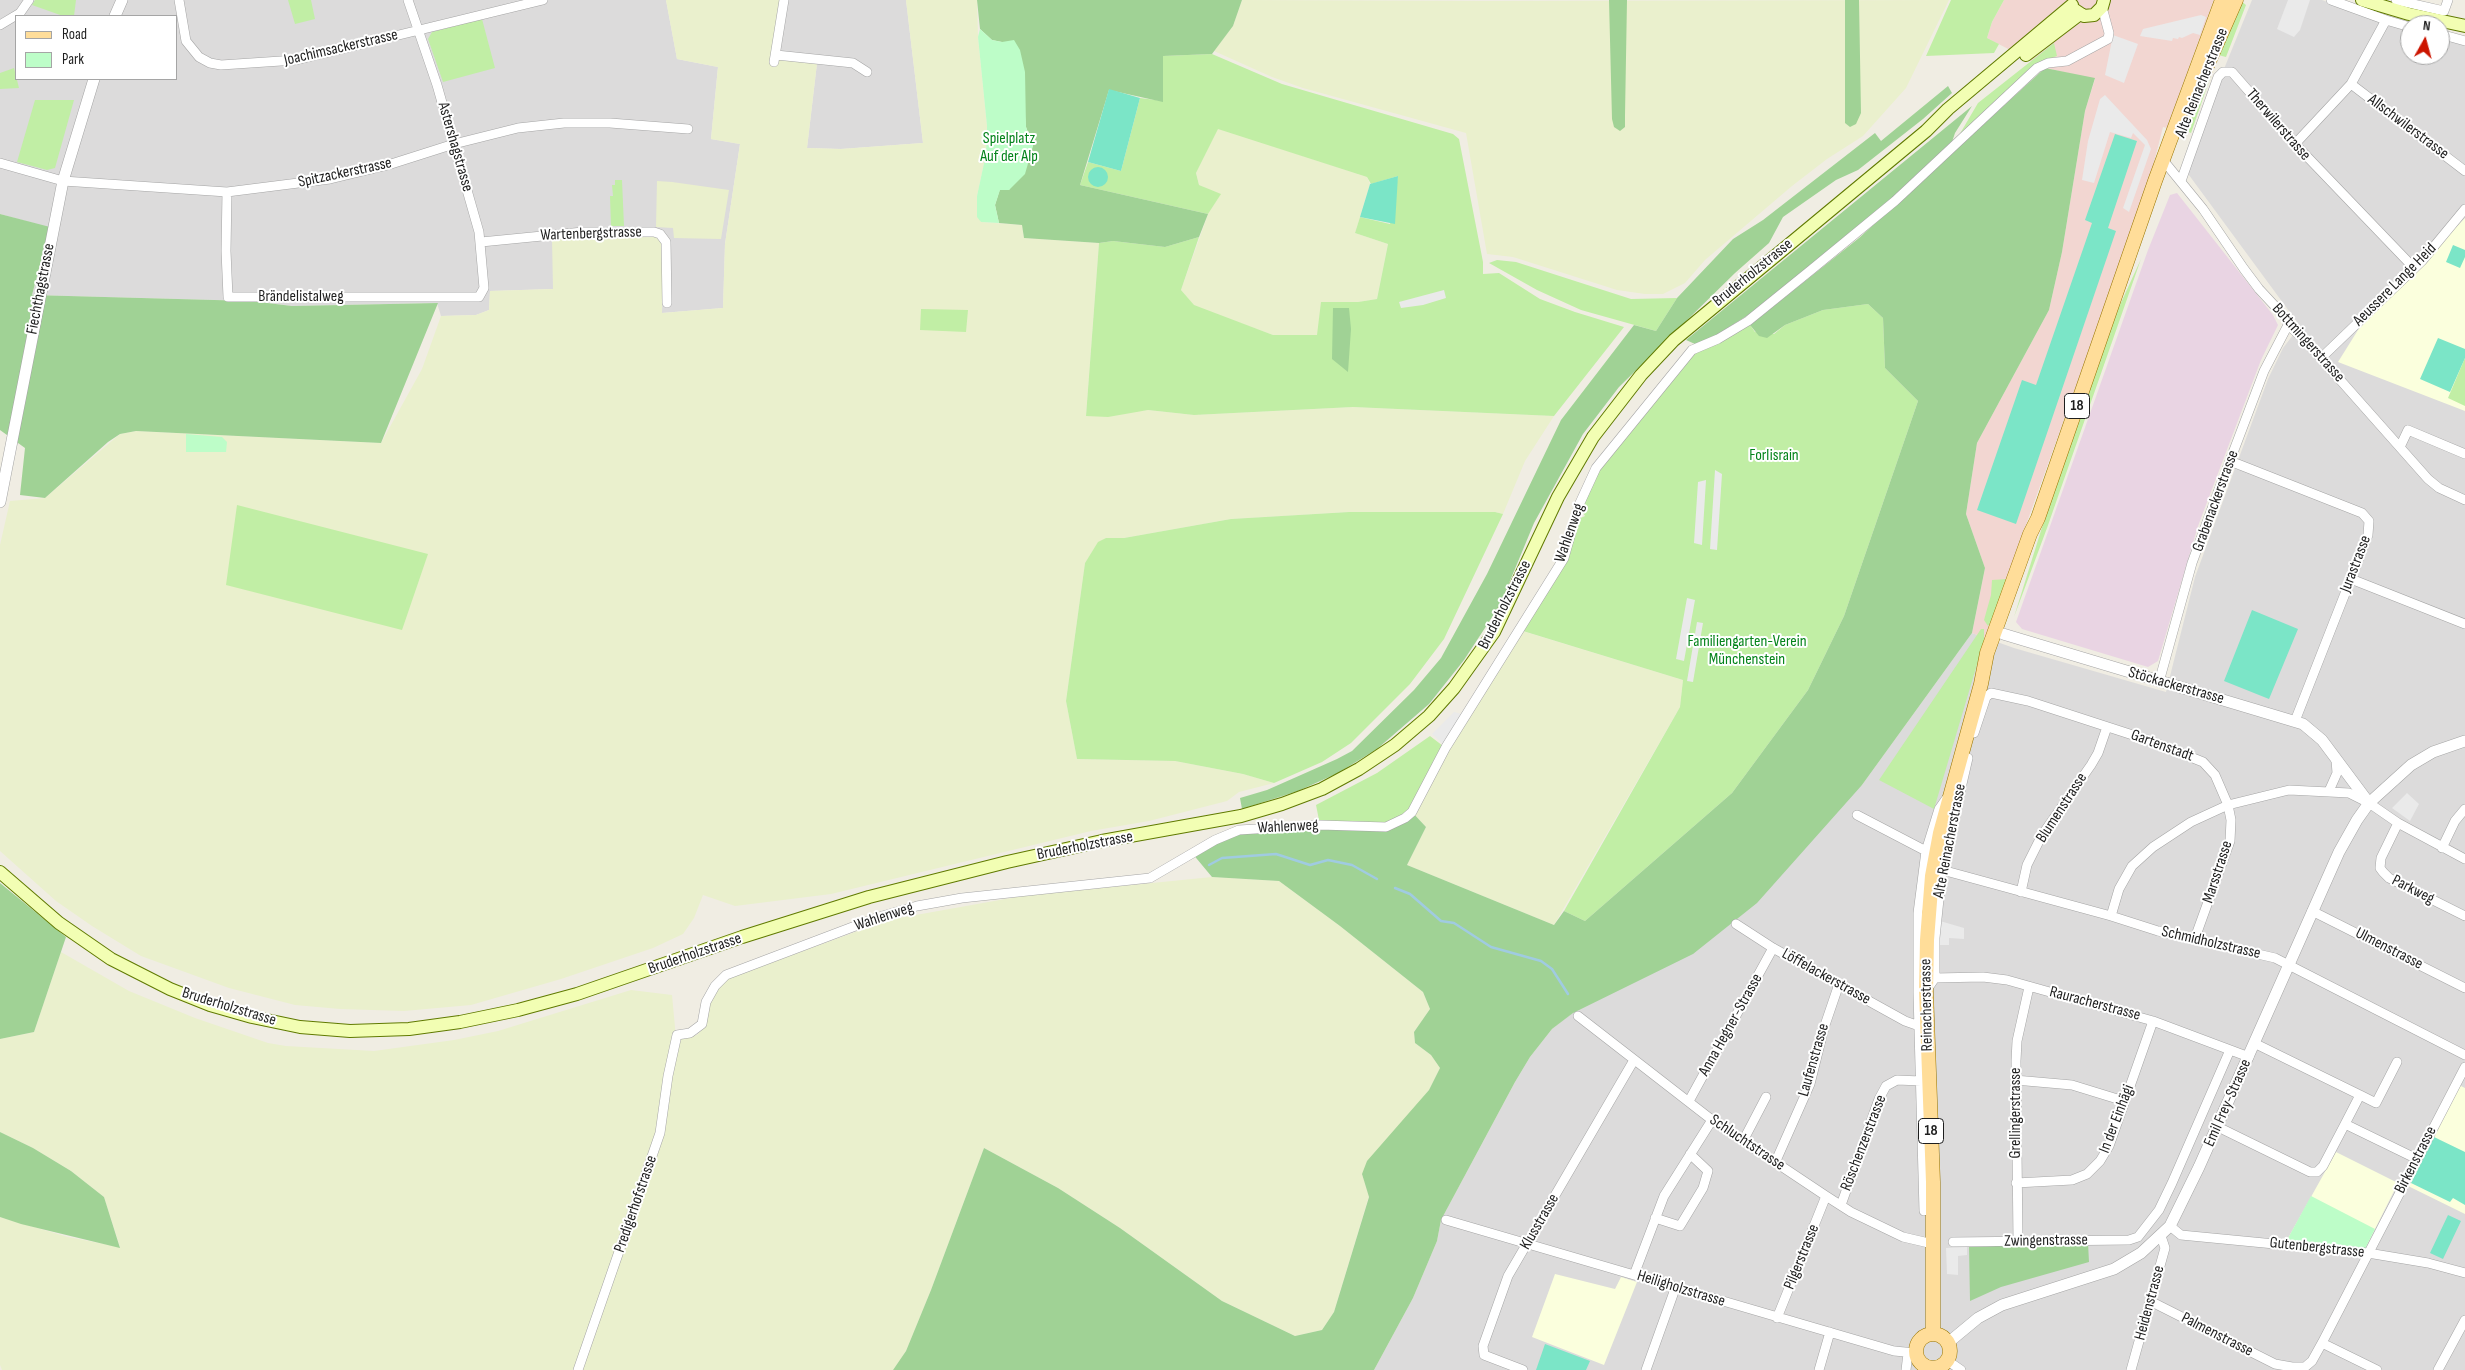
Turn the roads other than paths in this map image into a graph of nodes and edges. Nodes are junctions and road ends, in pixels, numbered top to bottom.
1 (29, 0) edge
2 (122, 0) edge
3 (179, 0) edge
4 (408, 0) edge
5 (544, 0) edge
6 (784, 0) edge
7 (2222, 0) edge
8 (2236, 0) edge
9 (2331, 0) edge
10 (2362, 0) edge
11 (2396, 0) edge
12 (2448, 0) edge
13 (2103, 4) edge
14 (2078, 9) edge
15 (17, 15) edge
16 (115, 15) edge
17 (15, 16) edge
18 (2386, 20) junction
19 (2465, 21) edge
20 (2451, 22) junction
21 (2400, 24) edge
22 (0, 25) edge
23 (2465, 26) edge
24 (2106, 28) junction
25 (418, 31) junction
26 (2450, 37) edge
27 (2465, 41) edge
28 (867, 72) dead end
29 (92, 84) edge
30 (2351, 84) junction
31 (688, 130) dead end
32 (454, 144) junction
33 (2295, 144) junction
34 (0, 163) edge
35 (2166, 163) junction
36 (2465, 171) edge
37 (63, 181) junction
38 (2180, 181) junction
39 (227, 192) junction
40 (2465, 209) edge
41 (481, 242) junction
42 (2414, 268) junction
43 (479, 297) joint
44 (666, 304) dead end
45 (2288, 325) junction
46 (2321, 358) junction
47 (2400, 447) junction
48 (2465, 454) edge
49 (2230, 461) junction
50 (2465, 500) edge
51 (0, 502) edge
52 (2351, 579) junction
53 (2465, 624) edge
54 (1998, 633) junction
55 (2159, 682) junction
56 (1986, 688) junction
57 (2295, 721) junction
58 (2107, 727) junction
59 (2465, 741) edge
60 (2336, 760) junction
61 (2329, 790) junction
62 (2369, 803) junction
63 (2228, 805) junction
64 (2465, 809) edge
65 (1857, 815) dead end
66 (2398, 823) junction
67 (2442, 848) junction
68 (2465, 859) edge
69 (1935, 860) junction
70 (0, 872) edge
71 (2021, 892) junction
72 (2312, 911) junction
73 (2111, 916) junction
74 (2465, 916) edge
75 (1736, 924) dead end
76 (2195, 938) junction
77 (1772, 948) junction
78 (2289, 964) junction
79 (1935, 978) junction
80 (1839, 984) junction
81 (2029, 986) junction
82 (2465, 988) edge
83 (1926, 991) junction
84 (1578, 1016) dead end
85 (2153, 1021) junction
86 (1919, 1026) junction
87 (677, 1035) joint
88 (2254, 1043) junction
89 (2230, 1050) junction
90 (2465, 1055) edge
91 (2249, 1058) junction
92 (1634, 1060) junction
93 (2397, 1062) dead end
94 (2465, 1067) edge
95 (2015, 1080) junction
96 (1920, 1081) junction
97 (2360, 1095) junction
98 (1766, 1097) dead end
99 (2124, 1100) junction
100 (1689, 1101) junction
101 (1712, 1120) junction
102 (2345, 1124) junction
103 (2218, 1126) junction
104 (1743, 1141) junction
105 (1690, 1154) junction
106 (2417, 1159) junction
107 (1775, 1163) junction
108 (2016, 1184) junction
109 (1826, 1196) junction
110 (1841, 1205) junction
111 (1924, 1211) dead end
112 (1655, 1218) junction
113 (1446, 1220) dead end
114 (2170, 1226) junction
115 (2161, 1236) junction
116 (2018, 1241) junction
117 (1953, 1242) dead end
118 (1526, 1244) junction
119 (1933, 1244) junction
120 (2368, 1253) junction
121 (2465, 1273) edge
122 (1634, 1275) junction
123 (1675, 1288) junction
124 (2150, 1301) junction
125 (1776, 1318) junction
126 (2465, 1320) edge
127 (1830, 1332) junction
128 (1933, 1333) junction
129 (1949, 1342) junction
130 (2322, 1343) junction
131 (1912, 1353) junction
132 (1948, 1361) junction
133 (1932, 1369) edge
134 (578, 1370) edge
135 (1523, 1370) edge
136 (1646, 1370) edge
137 (1819, 1370) edge
138 (1906, 1370) edge
139 (1961, 1370) edge
140 (2131, 1370) edge
141 (2377, 1370) edge
142 (2438, 1370) edge

1 - 15 street
2 - 16 street
3 - 25 street, Joachimsackerstrasse
4 - 25 street, Astershagstrasse
5 - 25 street, Joachimsackerstrasse
6 - 28 street
7 - 35 main road, Alte Reinacherstrasse / 18
8 - 35 main road, Alte Reinacherstrasse / 18
9 - 18 street
10 - 20 main road
11 - 12 street
13 - 14 main road, Bruderholzstrasse
13 - 24 street
14 - 24 street
14 - 70 main road, Bruderholzstrasse
17 - 22 street
18 - 21 street
18 - 30 street
19 - 20 main road
20 - 23 main road
24 - 87 street, Wahlenweg
25 - 32 street, Astershagstrasse
26 - 27 street
29 - 37 street, Fiechthagstrasse
30 - 33 street
30 - 36 street, Allschwilerstrasse
31 - 32 street, Spitzackerstrasse
32 - 39 street, Spitzackerstrasse
32 - 41 street, Astershagstrasse
33 - 38 street, Therwilerstrasse
33 - 42 street, Therwilerstrasse
34 - 37 street, Spitzackerstrasse
35 - 38 street, Bottmingerstrasse
35 - 54 main road, Alte Reinacherstrasse / 18
37 - 39 street, Spitzackerstrasse
37 - 51 street, Fiechthagstrasse
38 - 45 street, Bottmingerstrasse
39 - 43 street, Brändelistalweg
40 - 42 street, Aeussere Lange Heid
41 - 43 street, Astershagstrasse
41 - 44 street, Wartenbergstrasse
42 - 46 street, Aeussere Lange Heid
45 - 46 street, Bottmingerstrasse
45 - 49 street, Grabenackerstrasse
46 - 47 street, Bottmingerstrasse
47 - 48 street
47 - 50 street, Bottmingerstrasse
49 - 52 street, Jurastrasse
49 - 55 street, Grabenackerstrasse
52 - 53 street
52 - 57 street, Jurastrasse
54 - 55 street, Stöckackerstrasse
54 - 56 main road, Reinacherstrasse / 18
55 - 57 street, Stöckackerstrasse
56 - 58 street, Gartenstadt
56 - 69 main road, Reinacherstrasse / 18
56 - 69 street, Alte Reinacherstrasse
57 - 60 street, Stöckackerstrasse
58 - 63 street, Gartenstadt
58 - 71 street, Blumenstrasse
59 - 62 street, Emil Frey-Strasse
60 - 61 street
60 - 62 street, Stöckackerstrasse
61 - 62 street
61 - 63 street
62 - 66 street
62 - 72 street, Emil Frey-Strasse
63 - 73 street
63 - 76 street, Marsstrasse
64 - 67 street
65 - 69 street, Schmidholzstrasse
66 - 67 street
66 - 74 street, Parkweg
67 - 68 street
69 - 71 street, Schmidholzstrasse
69 - 79 street, Alte Reinacherstrasse
69 - 83 main road, Reinacherstrasse / 18
69 - 86 street, Alte Reinacherstrasse
71 - 73 street, Schmidholzstrasse
72 - 78 street, Emil Frey-Strasse
72 - 82 street, Ulmenstrasse
73 - 76 street, Schmidholzstrasse
75 - 77 street, Löffelackerstrasse
76 - 78 street, Schmidholzstrasse
77 - 80 street, Löffelackerstrasse
77 - 100 street, Anna Hegner-Strasse
78 - 88 street, Emil Frey-Strasse
78 - 90 street, Schmidholzstrasse
79 - 81 street, Rauracherstrasse
79 - 83 street
80 - 86 street, Löffelackerstrasse
80 - 107 street, Laufenstrasse
81 - 85 street, Rauracherstrasse
81 - 95 street, Grellingerstrasse
83 - 119 main road, Reinacherstrasse / 18
84 - 92 street, Schluchtstrasse
85 - 89 street, Rauracherstrasse
85 - 99 street, In der Einhägi
86 - 96 street, Alte Reinacherstrasse
87 - 134 street, Predigerhofstrasse
88 - 91 street, Emil Frey-Strasse
88 - 97 street
89 - 91 street, Rauracherstrasse
89 - 116 street, Zwingenstrasse
91 - 103 street, Emil Frey-Strasse
92 - 100 street, Schluchtstrasse
92 - 118 street, Klusstrasse
93 - 97 street
94 - 106 street, Birkenstrasse
95 - 99 street
95 - 108 street, Grellingerstrasse
96 - 110 street, Röschenzerstrasse
96 - 111 street, Alte Reinacherstrasse
97 - 102 street
98 - 104 street
99 - 108 street, In der Einhägi
100 - 101 street, Schluchtstrasse
101 - 104 street, Schluchtstrasse
101 - 105 street
102 - 103 street
102 - 106 street
103 - 114 street, Emil Frey-Strasse
104 - 107 street, Schluchtstrasse
105 - 112 street
105 - 112 street
106 - 120 street, Birkenstrasse
107 - 109 street, Schluchtstrasse
108 - 116 street, Grellingerstrasse
109 - 110 street, Schluchtstrasse
109 - 125 street, Pilgerstrasse
110 - 119 street, Schluchtstrasse
112 - 122 street
113 - 118 street, Heiligholzstrasse
114 - 115 street, Emil Frey-Strasse
114 - 120 street, Gutenbergstrasse
115 - 124 street, Heidenstrasse
115 - 129 street, Emil Frey-Strasse
116 - 117 street, Zwingenstrasse
118 - 122 street, Heiligholzstrasse
118 - 135 street, Klusstrasse
119 - 128 main road, Reinacherstrasse / 18
120 - 121 street, Gutenbergstrasse
120 - 130 street, Palmenstrasse
122 - 123 street, Heiligholzstrasse
123 - 125 street, Heiligholzstrasse
123 - 136 street
124 - 130 street, Palmenstrasse
124 - 140 street, Heidenstrasse
125 - 127 street, Heiligholzstrasse
126 - 142 street
127 - 131 street, Heiligholzstrasse
127 - 137 street
128 - 129 main road
128 - 131 main road
129 - 132 main road
130 - 141 street
131 - 133 main road
131 - 138 street
132 - 133 main road
132 - 139 street

